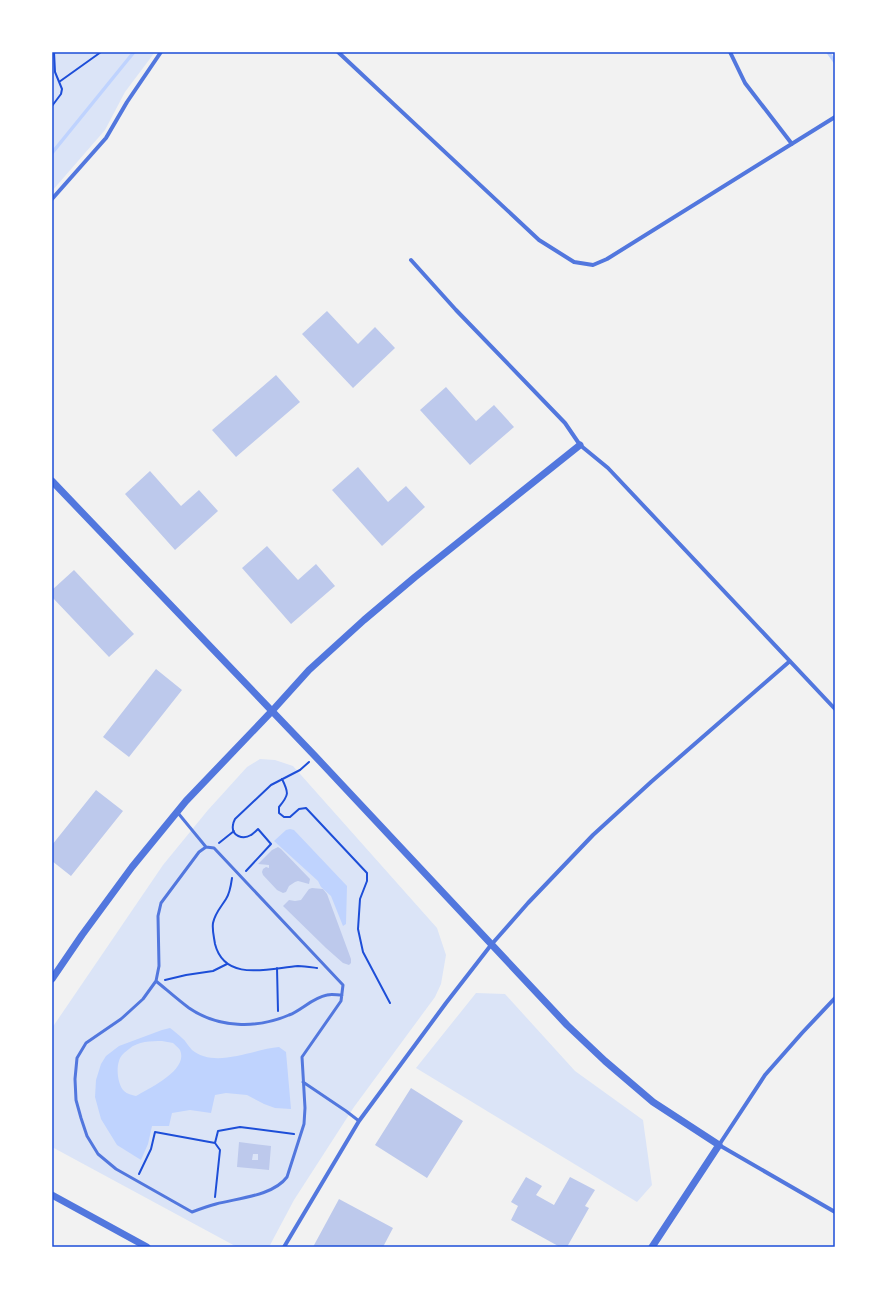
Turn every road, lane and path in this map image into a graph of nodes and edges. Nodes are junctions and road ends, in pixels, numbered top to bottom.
1 (54, 52) edge
2 (101, 52) edge
3 (161, 52) edge
4 (338, 52) edge
5 (730, 52) edge
6 (53, 67) edge
7 (59, 82) junction
8 (52, 106) edge
9 (835, 117) edge
10 (792, 144) junction
11 (52, 199) edge
12 (411, 260) dead end
13 (580, 446) junction
14 (52, 481) edge
15 (790, 661) junction
16 (835, 709) edge
17 (272, 711) junction
18 (315, 756) junction
19 (282, 779) junction
20 (177, 812) junction
21 (234, 831) junction
22 (206, 847) junction
23 (214, 848) junction
24 (234, 869) junction
25 (241, 877) junction
26 (491, 944) junction
27 (227, 964) junction
28 (277, 968) junction
29 (328, 969) junction
30 (52, 979) edge
31 (156, 981) junction
32 (342, 994) junction
33 (835, 998) edge
34 (390, 1003) dead end
35 (279, 1020) junction
36 (303, 1082) junction
37 (359, 1121) junction
38 (301, 1135) junction
39 (215, 1143) junction
40 (719, 1145) junction
41 (136, 1180) junction
42 (52, 1195) edge
43 (214, 1204) junction
44 (835, 1212) edge
45 (147, 1247) edge
46 (284, 1247) edge
47 (652, 1247) edge

1 - 6 path
2 - 7 path
3 - 11 street
4 - 10 street
5 - 10 street
6 - 7 path
7 - 8 path
9 - 10 street
12 - 13 street
13 - 15 street
13 - 17 street
14 - 17 street
15 - 16 street
15 - 26 street
17 - 18 street
17 - 20 street
18 - 19 path
18 - 26 street
19 - 21 path
19 - 34 path
20 - 22 lane
20 - 30 street
21 - 23 path
21 - 25 path
22 - 23 lane
22 - 31 lane
23 - 24 lane
24 - 25 lane
24 - 27 path
25 - 29 lane
26 - 37 street
26 - 40 street
27 - 28 path
27 - 31 path
28 - 29 path
28 - 35 path
29 - 32 lane
31 - 35 lane
31 - 41 lane
32 - 35 lane
32 - 36 lane
33 - 40 street
36 - 37 lane
36 - 38 lane
37 - 46 street
38 - 39 path
38 - 43 lane
39 - 41 path
39 - 43 path
40 - 44 street
40 - 47 street
41 - 43 lane
42 - 45 street

